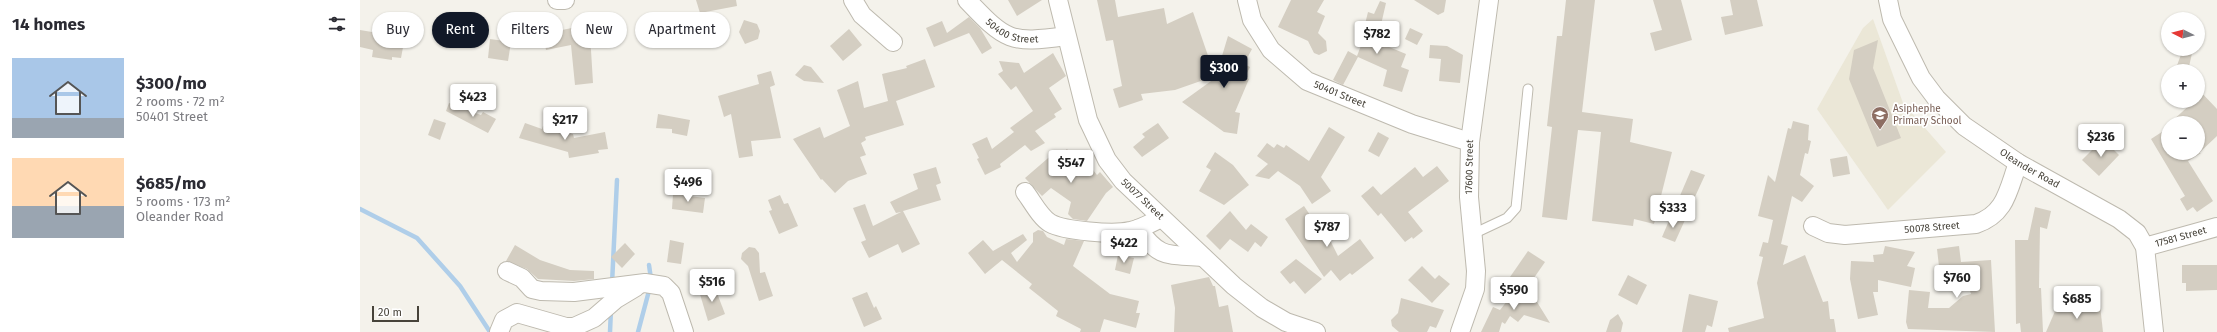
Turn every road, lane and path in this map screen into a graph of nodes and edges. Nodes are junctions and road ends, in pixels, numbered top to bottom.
1 (557, 0) edge
2 (564, 0) edge
3 (853, 0) edge
4 (967, 0) edge
5 (1058, 0) edge
6 (1247, 0) edge
7 (1489, 0) edge
8 (1888, 0) edge
9 (1066, 36) junction
10 (893, 42) dead end
11 (1528, 89) dead end
12 (1470, 142) junction
13 (2018, 163) junction
14 (1024, 192) dead end
15 (1161, 218) junction
16 (1812, 226) dead end
17 (2217, 227) edge
18 (1138, 229) junction
19 (1473, 234) junction
20 (2145, 247) junction
21 (1203, 257) junction
22 (508, 271) dead end
23 (642, 283) junction
24 (499, 332) edge
25 (684, 332) edge
26 (1316, 332) edge
27 (1460, 332) edge
28 (2154, 332) edge

1 - 2 street
3 - 10 street
4 - 9 street, 50400 Street
5 - 9 street, 50077 Street
6 - 12 street, 50401 Street
7 - 12 street, 17600 Street
8 - 13 street, Oleander Road
9 - 15 street, 50077 Street
11 - 19 lane
12 - 19 street, 17600 Street
13 - 16 street, 50078 Street
13 - 20 street, Oleander Road
14 - 18 street
15 - 18 street
15 - 21 street, 50077 Street
17 - 20 street, 17581 Street
18 - 21 street
19 - 27 street, 17600 Street
20 - 28 street, Oleander Road
21 - 26 street, 50077 Street
22 - 23 street
23 - 24 street
23 - 25 street

